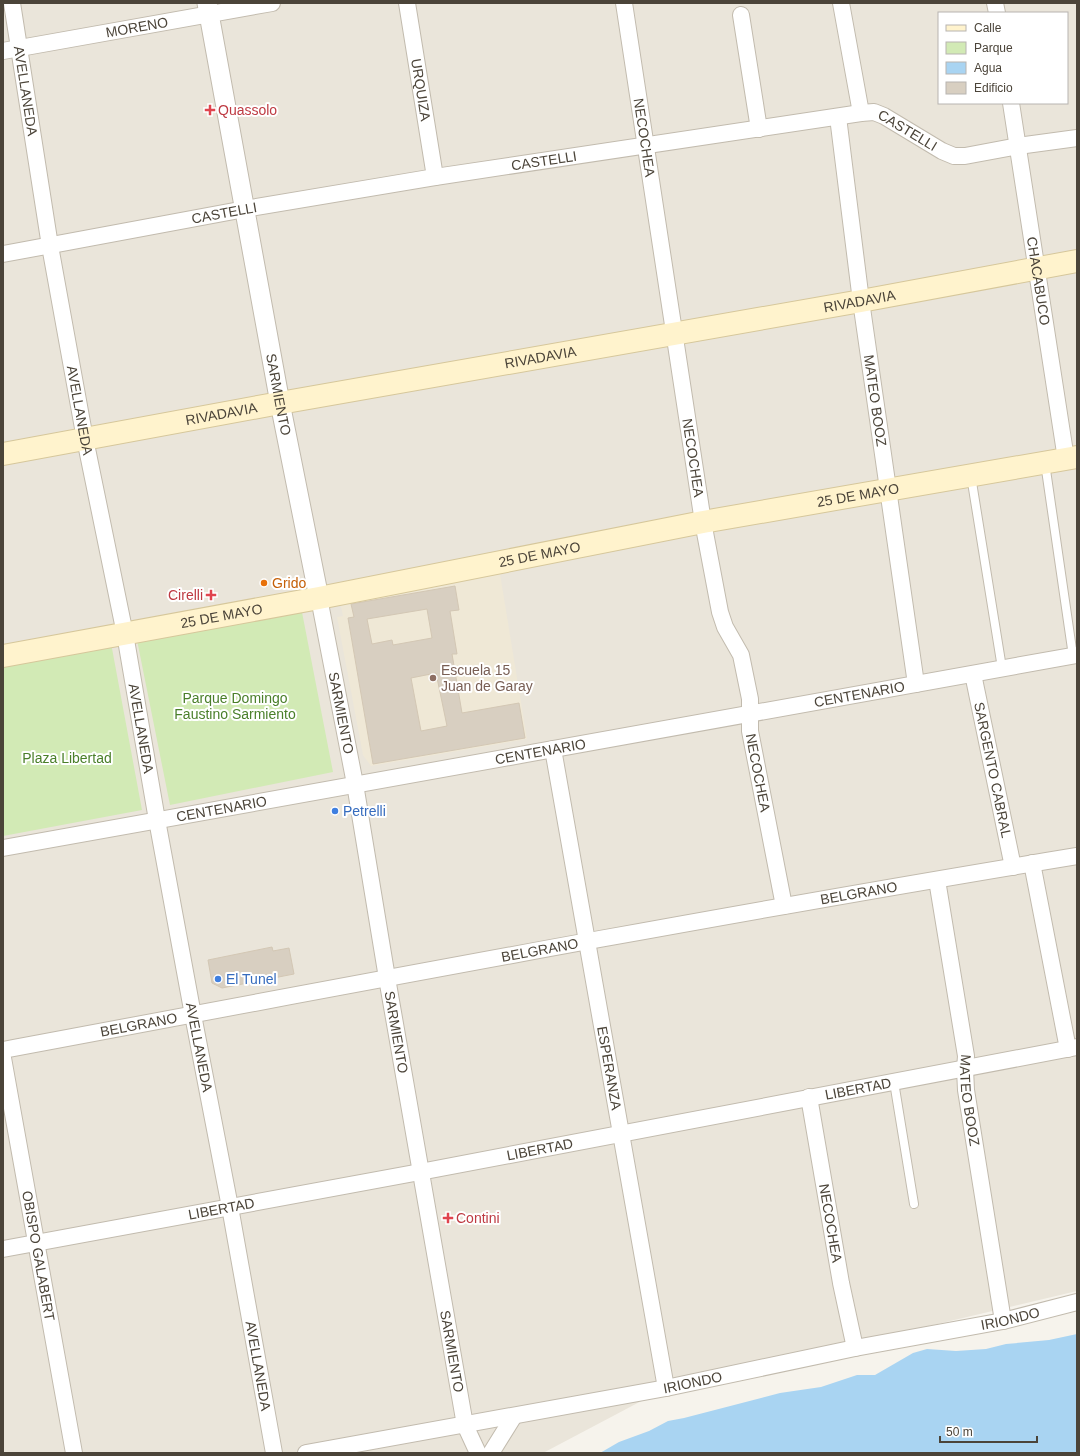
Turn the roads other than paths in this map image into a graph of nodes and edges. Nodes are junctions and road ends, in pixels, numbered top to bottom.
1 (12, 3) edge
2 (272, 3) edge
3 (407, 3) edge
4 (624, 3) edge
5 (841, 3) edge
6 (208, 8) edge
7 (741, 14) dead end
8 (20, 48) junction
9 (3, 51) edge
10 (1011, 104) edge
11 (861, 113) junction
12 (838, 117) junction
13 (759, 129) junction
14 (1077, 138) edge
15 (645, 145) junction
16 (1018, 146) junction
17 (435, 177) junction
18 (245, 209) junction
19 (50, 246) junction
20 (3, 254) edge
21 (1077, 261) edge
22 (1036, 268) junction
23 (861, 301) junction
24 (674, 334) junction
25 (280, 403) junction
26 (85, 440) junction
27 (3, 454) edge
28 (1072, 458) edge
29 (1044, 462) junction
30 (971, 475) junction
31 (888, 490) junction
32 (703, 522) junction
33 (319, 598) junction
34 (125, 634) junction
35 (3, 656) edge
36 (1075, 656) edge
37 (1002, 668) junction
38 (973, 674) junction
39 (916, 684) junction
40 (750, 714) junction
41 (553, 749) junction
42 (355, 784) junction
43 (157, 820) junction
44 (3, 848) edge
45 (1077, 856) edge
46 (1032, 863) junction
47 (1013, 867) junction
48 (937, 880) junction
49 (784, 906) junction
50 (587, 941) junction
51 (387, 978) junction
52 (193, 1015) junction
53 (1073, 1048) edge
54 (3, 1050) edge
55 (3, 1058) edge
56 (965, 1069) junction
57 (894, 1082) junction
58 (809, 1097) junction
59 (621, 1133) junction
60 (420, 1172) junction
61 (914, 1204) dead end
62 (230, 1207) junction
63 (36, 1243) junction
64 (3, 1249) edge
65 (1077, 1302) edge
66 (1003, 1321) junction
67 (855, 1348) junction
68 (666, 1388) junction
69 (514, 1416) junction
70 (465, 1424) junction
71 (74, 1453) edge
72 (274, 1453) edge
73 (306, 1453) edge
74 (478, 1453) edge
75 (491, 1453) edge

1 - 8 street, AVELLANEDA
2 - 6 street, MORENO
3 - 17 street, URQUIZA
4 - 15 street, NECOCHEA
5 - 11 street
6 - 8 street, MORENO
6 - 18 street, SARMIENTO
7 - 13 street
8 - 9 street, MORENO
8 - 19 street, AVELLANEDA
10 - 16 street, CHACABUCO
11 - 12 street, CASTELLI
11 - 16 street, CASTELLI
12 - 13 street, CASTELLI
12 - 23 street, MATEO BOOZ
13 - 15 street, CASTELLI
14 - 16 street, CASTELLI
15 - 17 street, CASTELLI
15 - 24 street, NECOCHEA
16 - 22 street, CHACABUCO
17 - 18 street, CASTELLI
18 - 19 street, CASTELLI
18 - 25 street, SARMIENTO
19 - 20 street, CASTELLI
19 - 26 street, AVELLANEDA
21 - 22 main road, RIVADAVIA
22 - 23 main road, RIVADAVIA
22 - 28 street, CHACABUCO
23 - 24 main road, RIVADAVIA
23 - 31 street, MATEO BOOZ
24 - 25 main road, RIVADAVIA
24 - 32 street, NECOCHEA
25 - 26 main road, RIVADAVIA
25 - 33 street, SARMIENTO
26 - 27 main road, RIVADAVIA
26 - 34 street, AVELLANEDA
28 - 29 main road, 25 DE MAYO
29 - 30 main road, 25 DE MAYO
29 - 36 lane
30 - 31 main road, 25 DE MAYO
30 - 37 lane
31 - 32 main road, 25 DE MAYO
31 - 39 street, MATEO BOOZ
32 - 33 main road, 25 DE MAYO
32 - 40 street, NECOCHEA
33 - 34 main road, 25 DE MAYO
33 - 42 street, SARMIENTO
34 - 35 main road, 25 DE MAYO
34 - 43 street, AVELLANEDA
36 - 37 street, CENTENARIO
37 - 38 street, CENTENARIO
38 - 39 street, CENTENARIO
38 - 47 street, SARGENTO CABRAL
39 - 40 street, CENTENARIO
40 - 41 street, CENTENARIO
40 - 49 street, NECOCHEA
41 - 42 street, CENTENARIO
41 - 50 street, ESPERANZA
42 - 43 street, CENTENARIO
42 - 51 street, SARMIENTO
43 - 44 street, CENTENARIO
43 - 52 street, AVELLANEDA
45 - 46 street, BELGRANO
46 - 47 street, BELGRANO
46 - 53 street
47 - 48 street, BELGRANO
48 - 49 street, BELGRANO
48 - 56 street, MATEO BOOZ
49 - 50 street, BELGRANO
50 - 51 street, BELGRANO
50 - 59 street, ESPERANZA
51 - 52 street, BELGRANO
51 - 60 street, SARMIENTO
52 - 54 street, BELGRANO
52 - 62 street, AVELLANEDA
53 - 56 street, LIBERTAD
55 - 63 street, OBISPO GALABERT
56 - 57 street, LIBERTAD
56 - 66 street, MATEO BOOZ
57 - 58 street, LIBERTAD
57 - 61 lane
58 - 59 street, LIBERTAD
58 - 67 street, NECOCHEA
59 - 60 street, LIBERTAD
59 - 68 street, ESPERANZA
60 - 62 street, LIBERTAD
60 - 70 street, SARMIENTO
62 - 63 street, LIBERTAD
62 - 72 street, AVELLANEDA
63 - 64 street, LIBERTAD
63 - 71 street, OBISPO GALABERT
65 - 66 street, IRIONDO
66 - 67 street, IRIONDO
67 - 68 street, IRIONDO
68 - 69 street, IRIONDO
69 - 70 street, IRIONDO
69 - 75 street
70 - 73 street, IRIONDO
70 - 74 street, SARMIENTO

